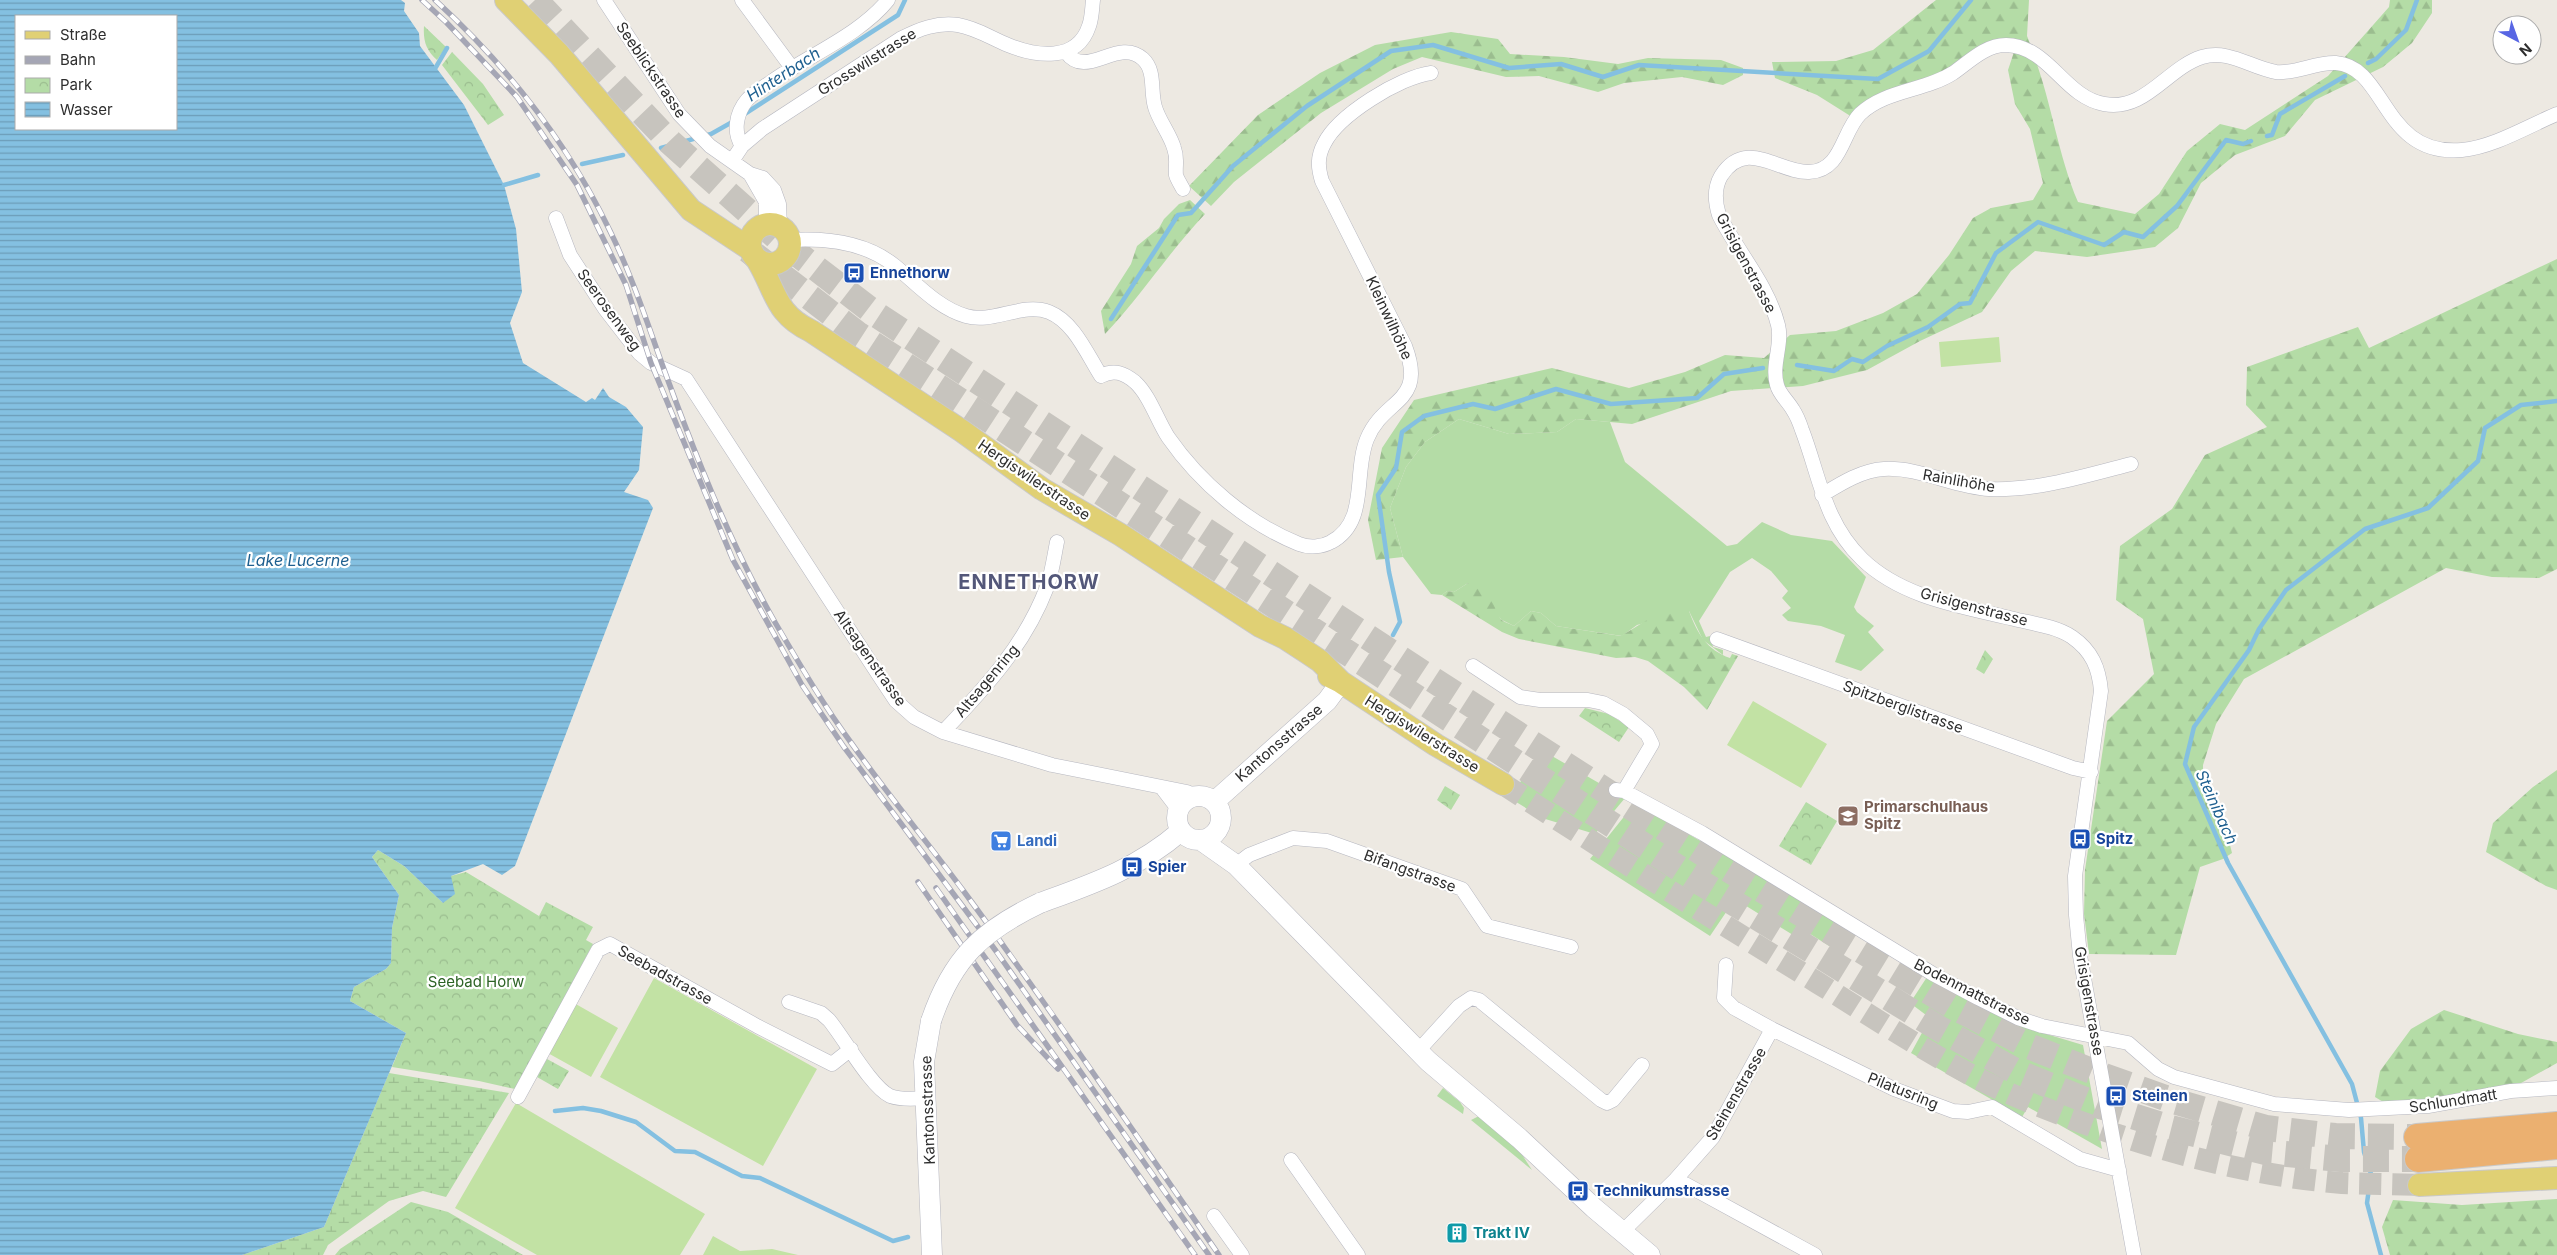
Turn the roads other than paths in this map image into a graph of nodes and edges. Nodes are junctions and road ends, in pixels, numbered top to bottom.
1 (506, 0) edge
2 (604, 0) edge
3 (742, 0) edge
4 (888, 0) edge
5 (1093, 0) edge
6 (1066, 52) junction
7 (792, 68) junction
8 (1431, 73) dead end
9 (2557, 114) edge
10 (742, 146) junction
11 (732, 161) junction
12 (1183, 189) dead end
13 (556, 218) dead end
14 (769, 241) junction
15 (686, 379) joint
16 (2130, 464) dead end
17 (1822, 496) junction
18 (1057, 542) dead end
19 (1717, 639) dead end
20 (1473, 666) dead end
21 (1341, 682) junction
22 (943, 732) junction
23 (2091, 772) junction
24 (1503, 784) tunnel mouth
25 (1162, 788) junction
26 (1205, 799) junction
27 (1178, 810) junction
28 (1220, 828) junction
29 (1181, 832) junction
30 (1202, 841) junction
31 (1236, 865) junction
32 (1571, 947) dead end
33 (1726, 965) dead end
34 (789, 1002) dead end
35 (1772, 1029) junction
36 (2095, 1037) junction
37 (851, 1049) junction
38 (1418, 1051) junction
39 (1642, 1065) dead end
40 (2557, 1088) edge
41 (518, 1097) dead end
42 (925, 1098) junction
43 (2349, 1110) joint
44 (2557, 1125) edge
45 (2557, 1146) edge
46 (1291, 1160) dead end
47 (2119, 1170) junction
48 (2557, 1178) edge
49 (1676, 1179) junction
50 (2419, 1185) tunnel mouth
51 (1214, 1216) dead end
52 (1622, 1232) junction
53 (932, 1255) edge
54 (1242, 1255) edge
55 (1358, 1255) edge
56 (1650, 1255) edge
57 (1815, 1255) edge
58 (2134, 1255) edge

1 - 14 main road
2 - 11 street, Seeblickstrasse
3 - 7 street
4 - 7 street
5 - 6 street
6 - 10 street, Grosswilstrasse
6 - 12 street, Grosswilstrasse
7 - 10 street
8 - 14 street, Kleinwilhöhe
9 - 17 street, Grisigenstrasse
10 - 11 street, Grosswilstrasse
11 - 14 street, Seeblickstrasse
13 - 15 street, Seerosenweg
14 - 21 main road, Hergiswilerstrasse
15 - 22 street, Altsagenstrasse
16 - 17 street, Rainlihöhe
17 - 23 street, Grisigenstrasse
18 - 22 street, Altsagenring
19 - 23 street, Spitzberglistrasse
20 - 36 street, Bodenmattstrasse
21 - 24 main road, Hergiswilerstrasse
21 - 26 main road, Kantonsstrasse
22 - 25 street, Altsagenstrasse
23 - 36 street, Grisigenstrasse
25 - 26 street, Altsagenstrasse
25 - 27 street
26 - 27 main road
26 - 28 main road
27 - 29 main road
28 - 30 main road
28 - 31 main road
29 - 30 main road
29 - 42 main road, Kantonsstrasse, bridge
30 - 31 main road
31 - 32 street, Bifangstrasse
31 - 38 main road
33 - 35 street, Pilatusring
34 - 37 street
35 - 47 street, Pilatusring
35 - 49 street, Steinenstrasse
36 - 43 street, Bodenmattstrasse
36 - 47 street, Grisigenstrasse
37 - 41 street, Seebadstrasse
37 - 42 street
38 - 39 street
38 - 52 main road
40 - 43 street, Schlundmatt
42 - 53 main road, Kantonsstrasse
44 - 45 highway
46 - 55 street
47 - 58 street, Grisigenstrasse
48 - 50 main road
49 - 52 street, Steinenstrasse
49 - 57 street
51 - 54 street
52 - 56 main road

